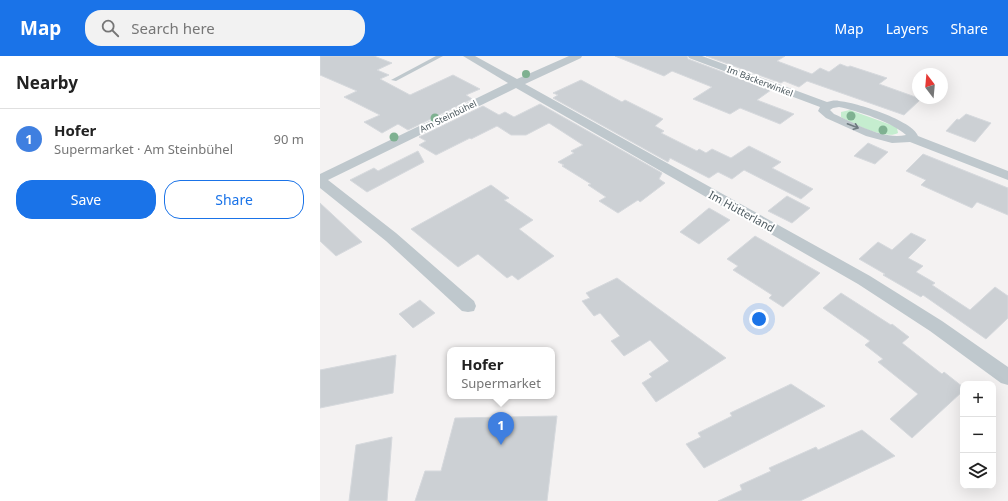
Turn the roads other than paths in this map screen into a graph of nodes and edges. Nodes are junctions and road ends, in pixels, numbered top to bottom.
1 (440, 56) edge
2 (468, 56) edge
3 (577, 56) edge
4 (693, 56) edge
5 (394, 80) dead end
6 (516, 83) junction
7 (827, 106) junction
8 (911, 138) junction
9 (1008, 176) edge
10 (320, 180) edge
11 (468, 306) dead end
12 (1008, 377) edge

1 - 5 lane
2 - 6 street, Im Hütterland
3 - 6 street, Am Steinbühel
4 - 7 street, Im Bäckerwinkel
6 - 10 street, Am Steinbühel
6 - 12 street, Im Hütterland
7 - 8 street, Im Bäckerwinkel
7 -> 8 street, Im Bäckerwinkel
8 - 9 street, Im Bäckerwinkel
10 - 11 street, Am Steinbühel

